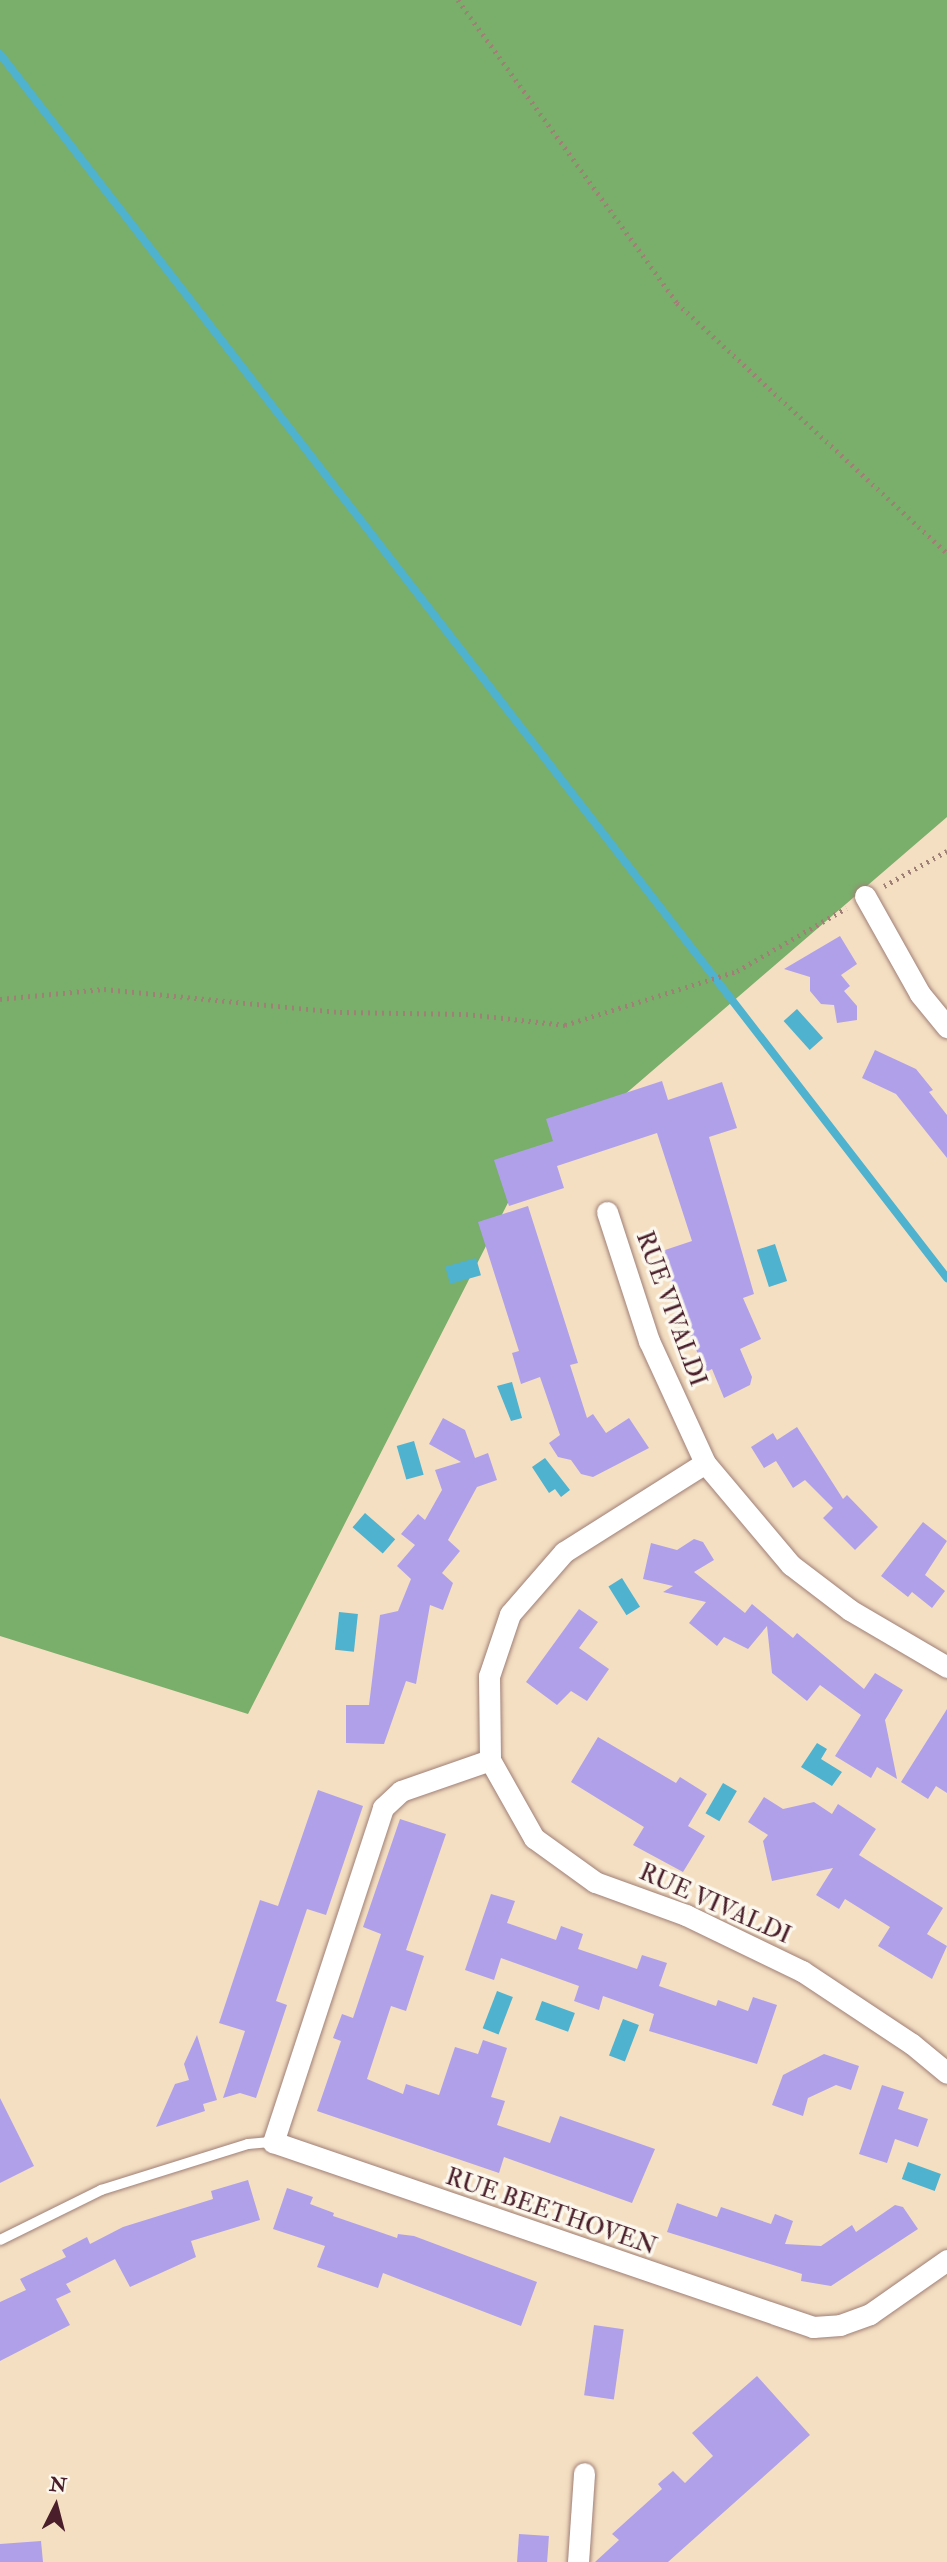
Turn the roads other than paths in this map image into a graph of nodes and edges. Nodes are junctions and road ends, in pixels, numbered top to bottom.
1 (865, 896) road end
2 (947, 1027) edge
3 (607, 1212) dead end
4 (705, 1462) junction
5 (947, 1667) edge
6 (490, 1760) junction
7 (947, 2073) edge
8 (273, 2141) junction
9 (0, 2240) edge
10 (947, 2260) edge
11 (584, 2473) dead end
12 (578, 2562) edge

1 - 2 street
3 - 4 street, RUE VIVALDI
4 - 5 street, RUE VIVALDI
4 - 6 street, RUE VIVALDI
6 - 7 street, RUE VIVALDI
6 - 8 street
8 - 9 lane
8 - 10 street, RUE BEETHOVEN
11 - 12 street

